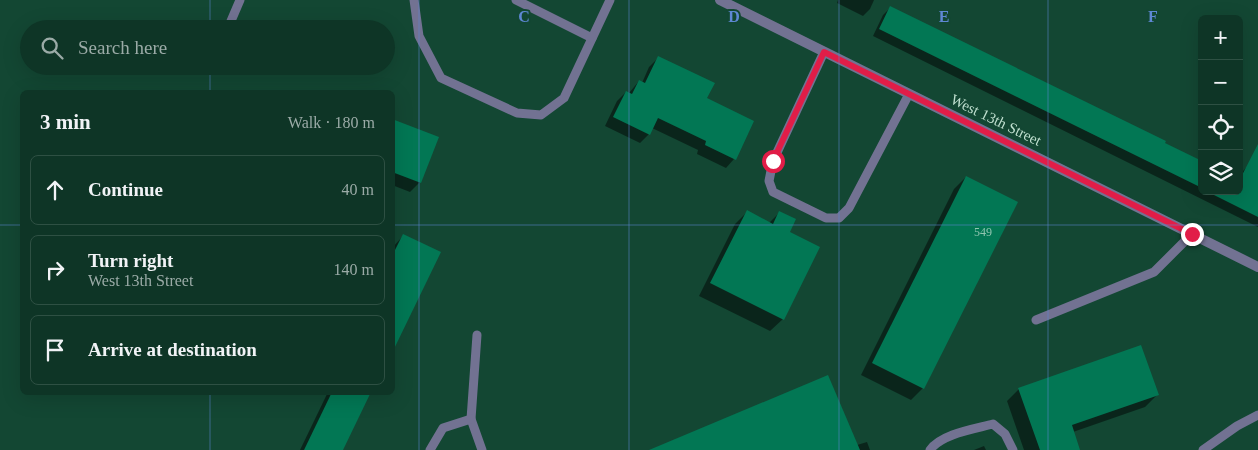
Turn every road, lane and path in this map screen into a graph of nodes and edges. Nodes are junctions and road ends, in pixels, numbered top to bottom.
1 (240, 0) edge
2 (414, 0) edge
3 (516, 0) edge
4 (610, 0) edge
5 (720, 0) edge
6 (231, 20) edge
7 (592, 38) junction
8 (824, 52) junction
9 (909, 94) junction
10 (1192, 234) junction
11 (1258, 267) edge
12 (1036, 320) dead end
13 (476, 336) dead end
14 (1258, 415) edge
15 (471, 419) junction
16 (430, 450) edge
17 (482, 450) edge
18 (930, 450) edge
19 (1013, 450) edge
20 (1203, 450) edge

1 - 6 lane
2 - 7 lane
3 - 7 lane
4 - 7 lane
5 - 8 street, West 13th Street
8 - 9 street, West 13th Street
8 - 9 lane
9 - 10 street, West 13th Street
10 - 11 street, West 13th Street
10 - 12 lane
13 - 15 lane
14 - 20 lane
15 - 16 lane
15 - 17 lane
18 - 19 lane

